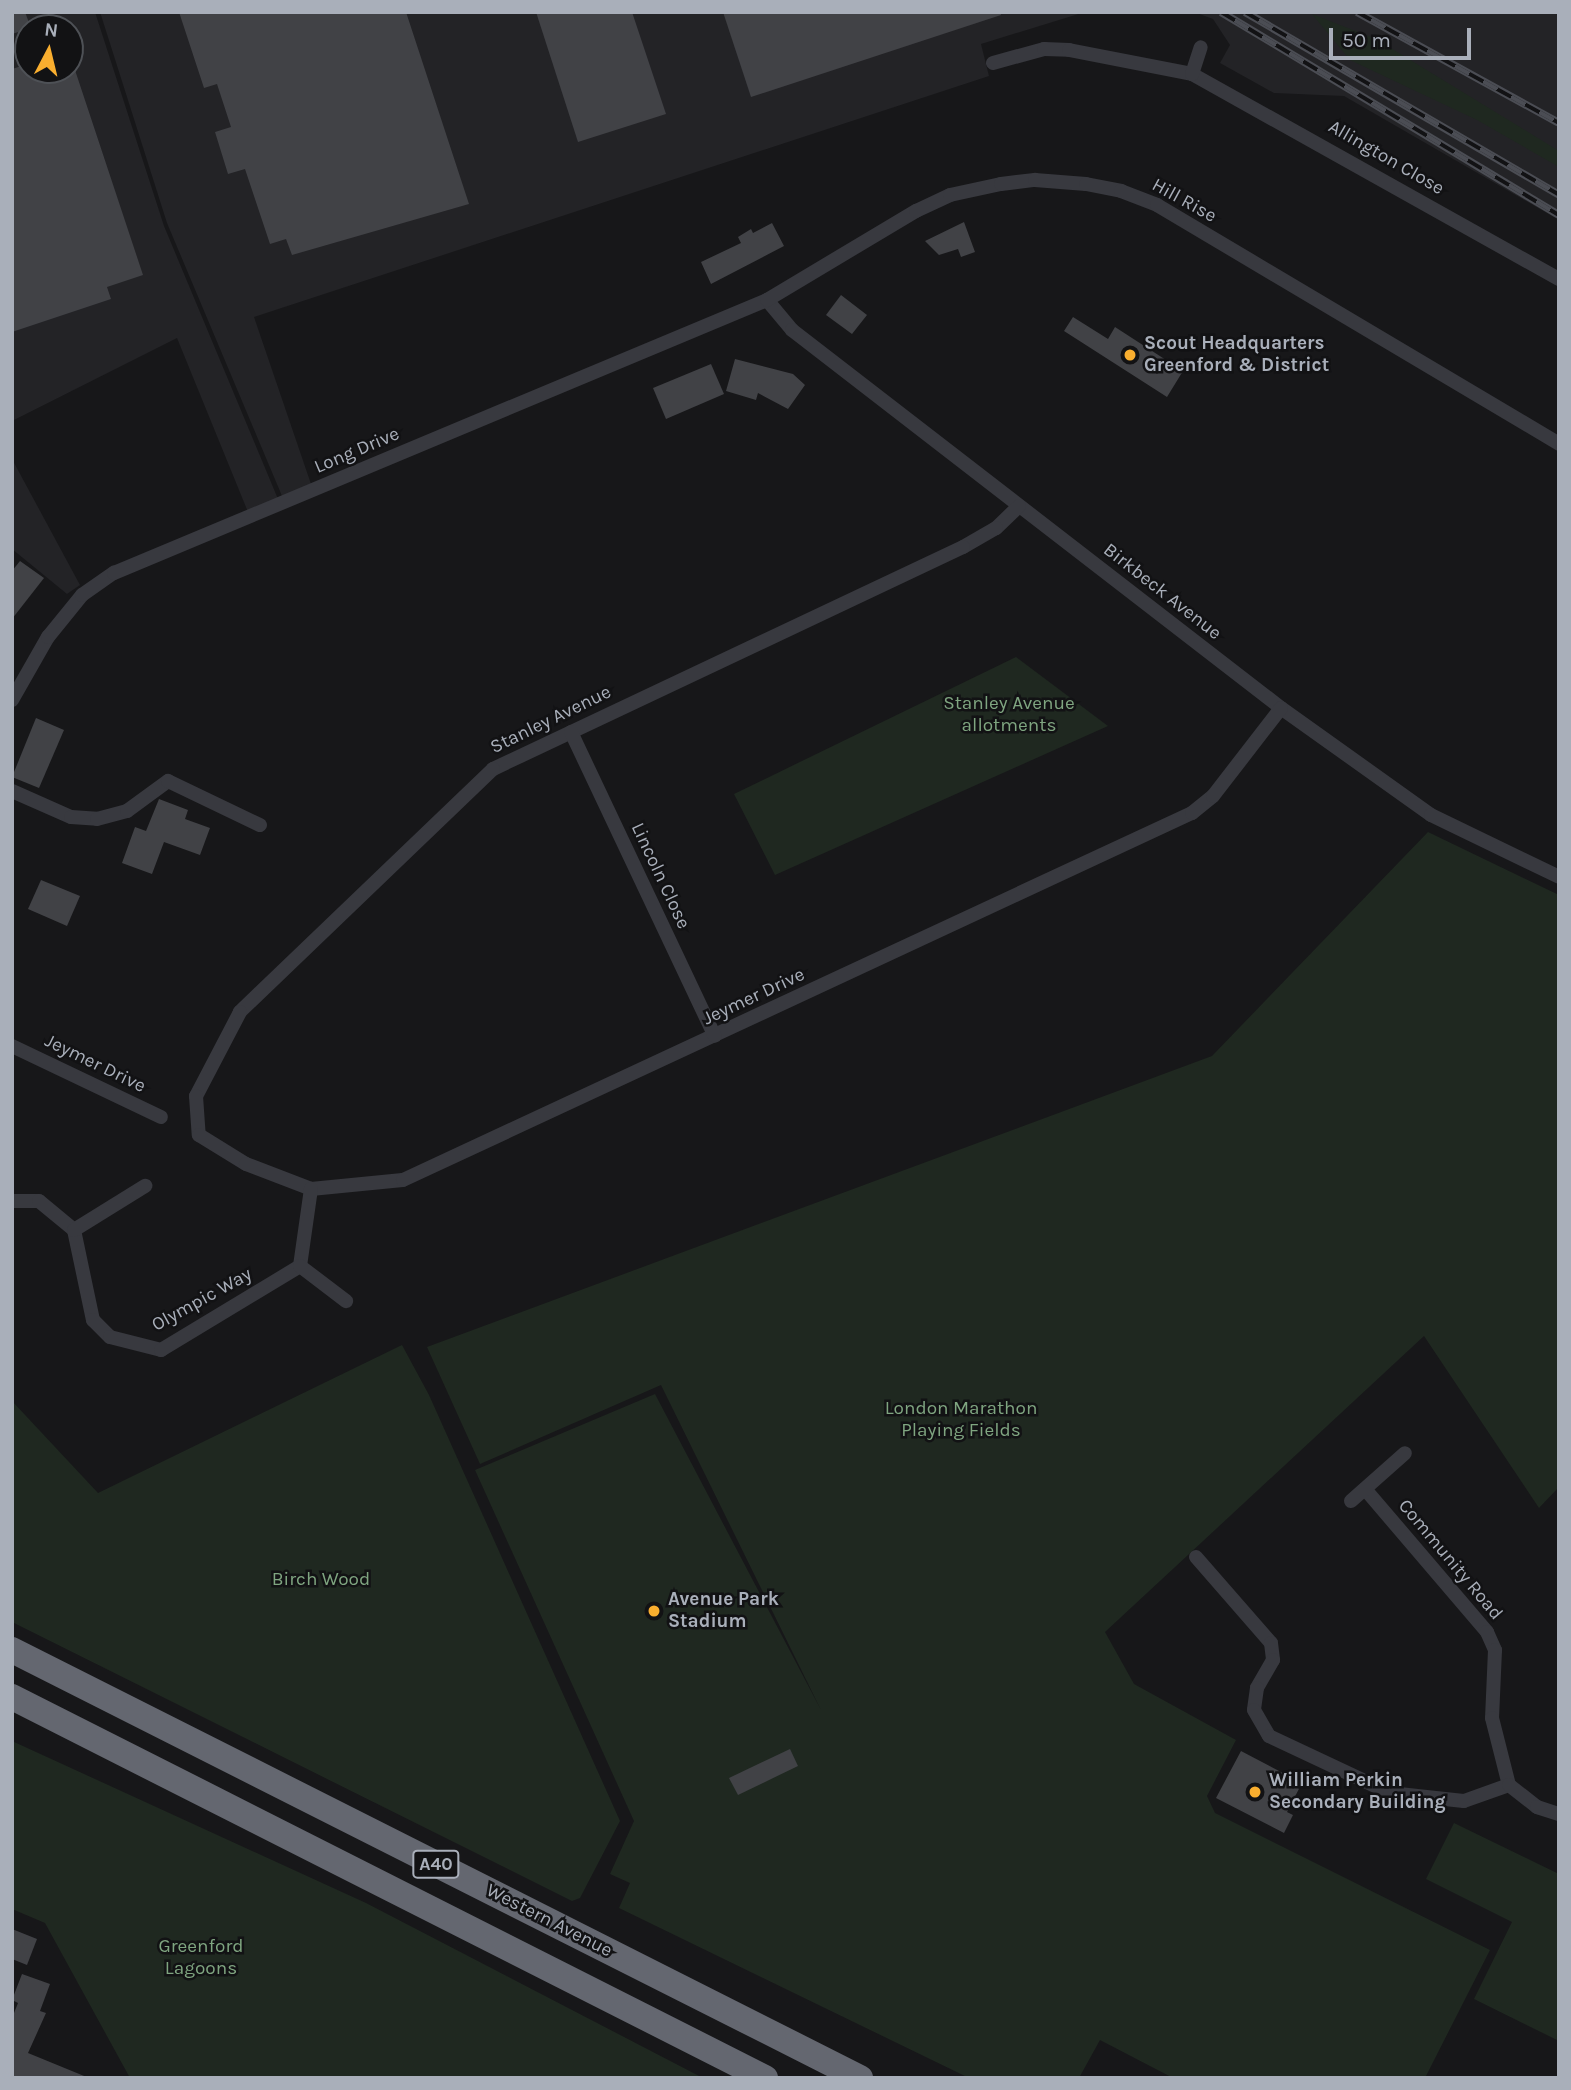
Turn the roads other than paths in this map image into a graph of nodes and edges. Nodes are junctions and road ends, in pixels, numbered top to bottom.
1 (1201, 47) dead end
2 (993, 63) dead end
3 (1192, 74) junction
4 (1559, 279) edge
5 (767, 300) junction
6 (1559, 444) edge
7 (1019, 506) junction
8 (12, 700) edge
9 (1281, 708) junction
10 (571, 732) junction
11 (12, 791) edge
12 (260, 825) dead end
13 (1559, 877) edge
14 (715, 1036) junction
15 (12, 1046) edge
16 (161, 1117) dead end
17 (200, 1135) joint
18 (145, 1186) dead end
19 (311, 1189) junction
20 (12, 1201) edge
21 (74, 1230) junction
22 (300, 1266) junction
23 (346, 1301) dead end
24 (1405, 1453) dead end
25 (1365, 1489) junction
26 (1351, 1502) dead end
27 (1196, 1557) dead end
28 (13, 1651) edge
29 (12, 1697) edge
30 (1509, 1785) junction
31 (1559, 1814) edge
32 (765, 2078) edge
33 (860, 2078) edge

1 - 3 street
2 - 3 street, Allington Close
3 - 4 street, Allington Close
5 - 6 street, Hill Rise
5 - 7 street, Birkbeck Avenue
5 - 8 street, Long Drive
7 - 9 street, Birkbeck Avenue
7 - 10 street, Stanley Avenue
9 - 13 street, Birkbeck Avenue
9 - 14 street, Jeymer Drive
10 - 14 street, Lincoln Close
10 - 17 street, Stanley Avenue
11 - 12 street
14 - 19 street, Jeymer Drive
15 - 16 street, Jeymer Drive
17 - 19 street, Jeymer Drive
18 - 21 street
19 - 22 street
20 - 21 street
21 - 22 street, Olympic Way
22 - 23 street
24 - 25 street
25 - 26 street
25 - 30 street, Community Road
27 - 30 street
28 - 33 highway, Western Avenue / A40
29 - 32 highway, A40
30 - 31 street

